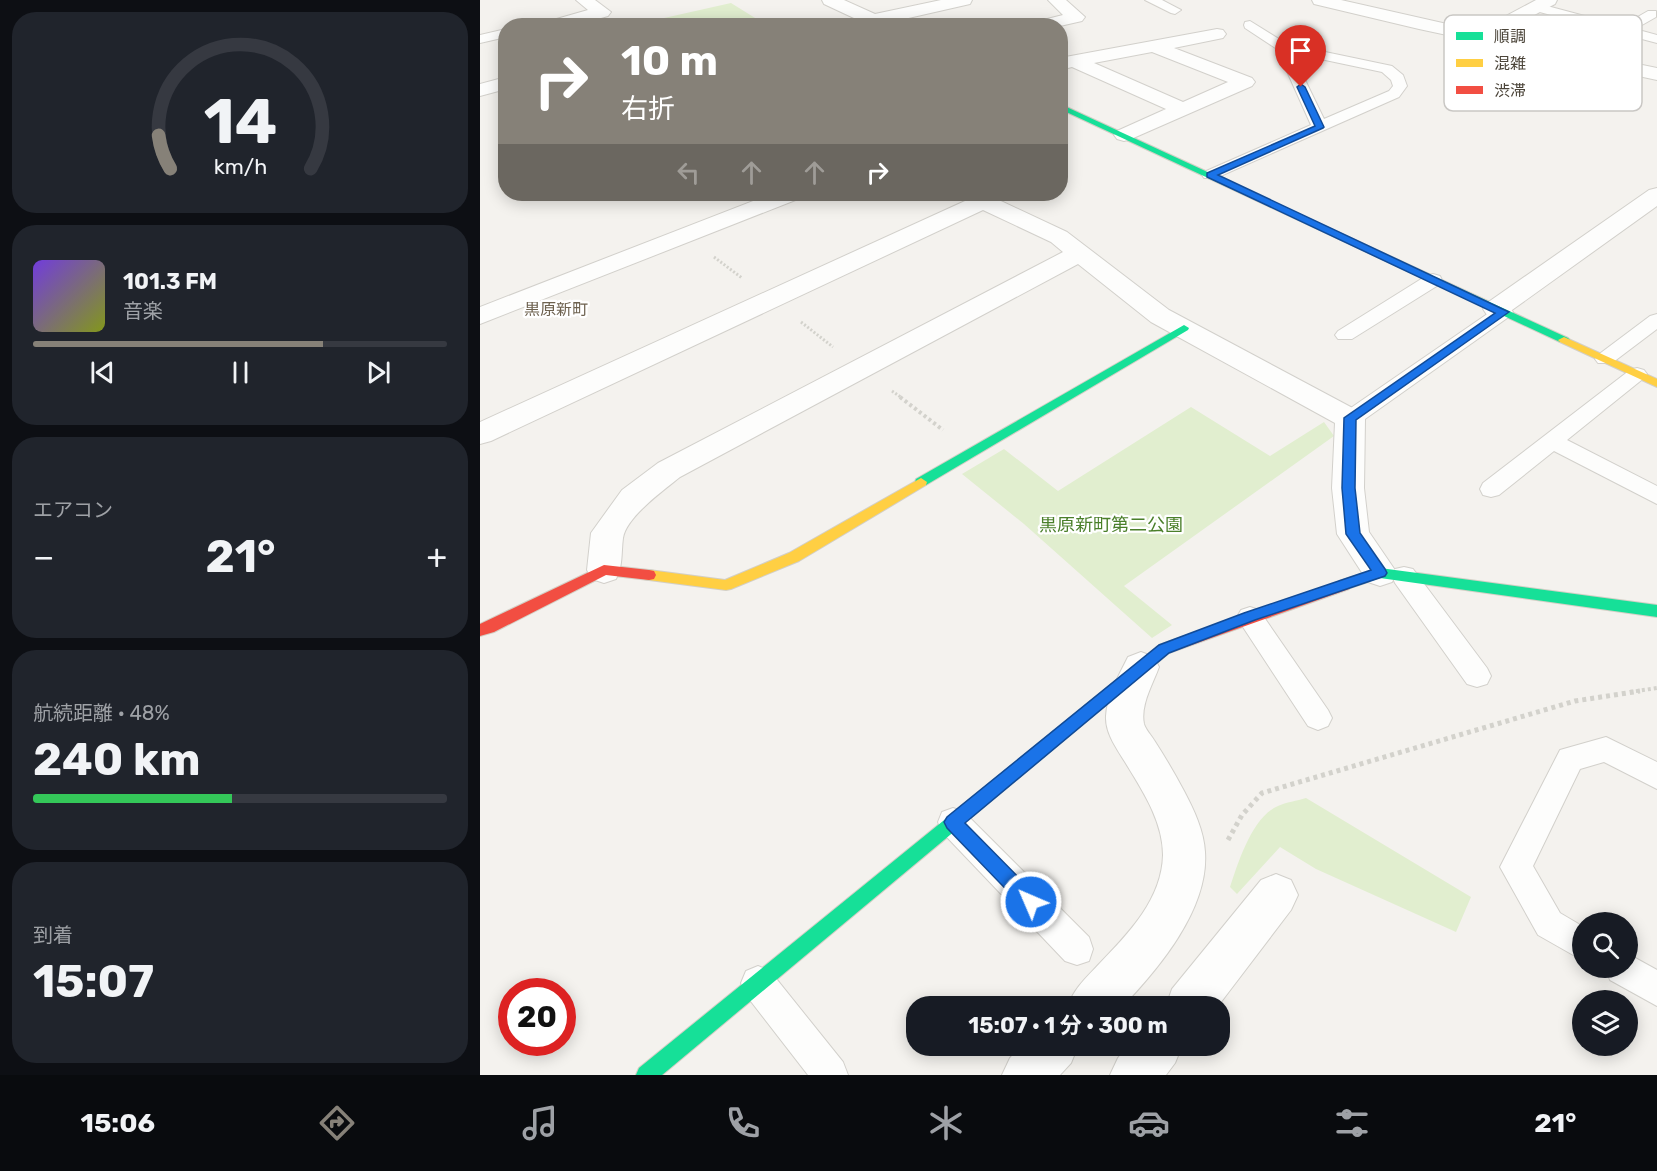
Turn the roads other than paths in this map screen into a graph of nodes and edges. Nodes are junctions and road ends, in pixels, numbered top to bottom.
1 (584, 0) edge
2 (830, 0) edge
3 (964, 0) edge
4 (1056, 0) edge
5 (1151, 0) edge
6 (1320, 0) edge
7 (1392, 0) edge
8 (1542, 4) edge
9 (1174, 10) dead end
10 (1365, 12) junction
11 (1652, 14) dead end
12 (1521, 15) edge
13 (1575, 15) edge
14 (581, 18) edge
15 (864, 18) edge
16 (894, 18) edge
17 (1068, 19) edge
18 (1267, 20) dead end
19 (1642, 20) edge
20 (1444, 28) edge
21 (1217, 34) dead end
22 (498, 35) edge
23 (1642, 36) edge
24 (480, 39) edge
25 (1657, 39) edge
26 (1154, 46) junction
27 (1282, 47) junction
28 (1068, 62) edge
29 (1068, 62) edge
30 (1642, 71) edge
31 (1657, 74) edge
32 (498, 85) edge
33 (480, 90) edge
34 (1183, 109) junction
35 (1068, 110) edge
36 (1320, 127) junction
37 (1124, 135) junction
38 (1210, 175) junction
39 (772, 201) edge
40 (970, 201) edge
41 (984, 201) edge
42 (1653, 202) edge
43 (1080, 253) junction
44 (1433, 280) junction
45 (1499, 311) junction
46 (480, 316) edge
47 (1657, 320) edge
48 (1184, 328) junction
49 (1346, 335) dead end
50 (1605, 359) junction
51 (1637, 374) junction
52 (1657, 383) edge
53 (1350, 418) junction
54 (480, 434) edge
55 (1552, 441) junction
56 (1491, 489) dead end
57 (1657, 496) edge
58 (604, 570) junction
59 (1392, 574) junction
60 (1657, 611) edge
61 (1250, 616) junction
62 (480, 630) edge
63 (1141, 667) junction
64 (1477, 675) dead end
65 (1318, 718) dead end
66 (1657, 776) edge
67 (953, 822) junction
68 (1276, 895) dead end
69 (1572, 938) edge
70 (1077, 949) dead end
71 (1638, 978) edge
72 (758, 983) junction
73 (1657, 989) edge
74 (1100, 996) edge
75 (1196, 996) edge
76 (1045, 1056) edge
77 (1150, 1056) edge
78 (646, 1075) edge
79 (830, 1075) edge
80 (1027, 1075) edge
81 (1135, 1075) edge

1 - 14 street
2 - 15 street
3 - 16 street
4 - 17 street
5 - 9 lane
6 - 10 street
7 - 10 street
8 - 12 street
8 - 13 lane
10 - 20 street
11 - 19 lane
18 - 27 lane
21 - 26 street
22 - 24 lane
23 - 25 lane
26 - 28 street
26 - 34 street
27 - 36 lane
27 - 36 lane
29 - 34 street
30 - 31 street
32 - 33 street
34 - 37 street
35 - 37 street
36 - 38 lane
37 - 38 street
38 - 44 street
39 - 46 street
40 - 54 street
41 - 43 street
42 - 45 street
43 - 48 street
43 - 58 street
44 - 45 street
44 - 49 lane
45 - 50 street
45 - 53 lane
47 - 50 lane
48 - 53 street
48 - 58 street
50 - 51 street
51 - 52 street
51 - 55 lane
53 - 59 street
55 - 56 lane
55 - 57 lane
58 - 62 street
59 - 60 street
59 - 61 street
59 - 64 lane
61 - 63 street
61 - 65 lane
63 - 67 street
63 - 74 street
66 - 69 lane
67 - 70 lane
67 - 72 street
68 - 75 street
71 - 73 lane
72 - 78 street
72 - 79 lane
76 - 80 street
77 - 81 street

